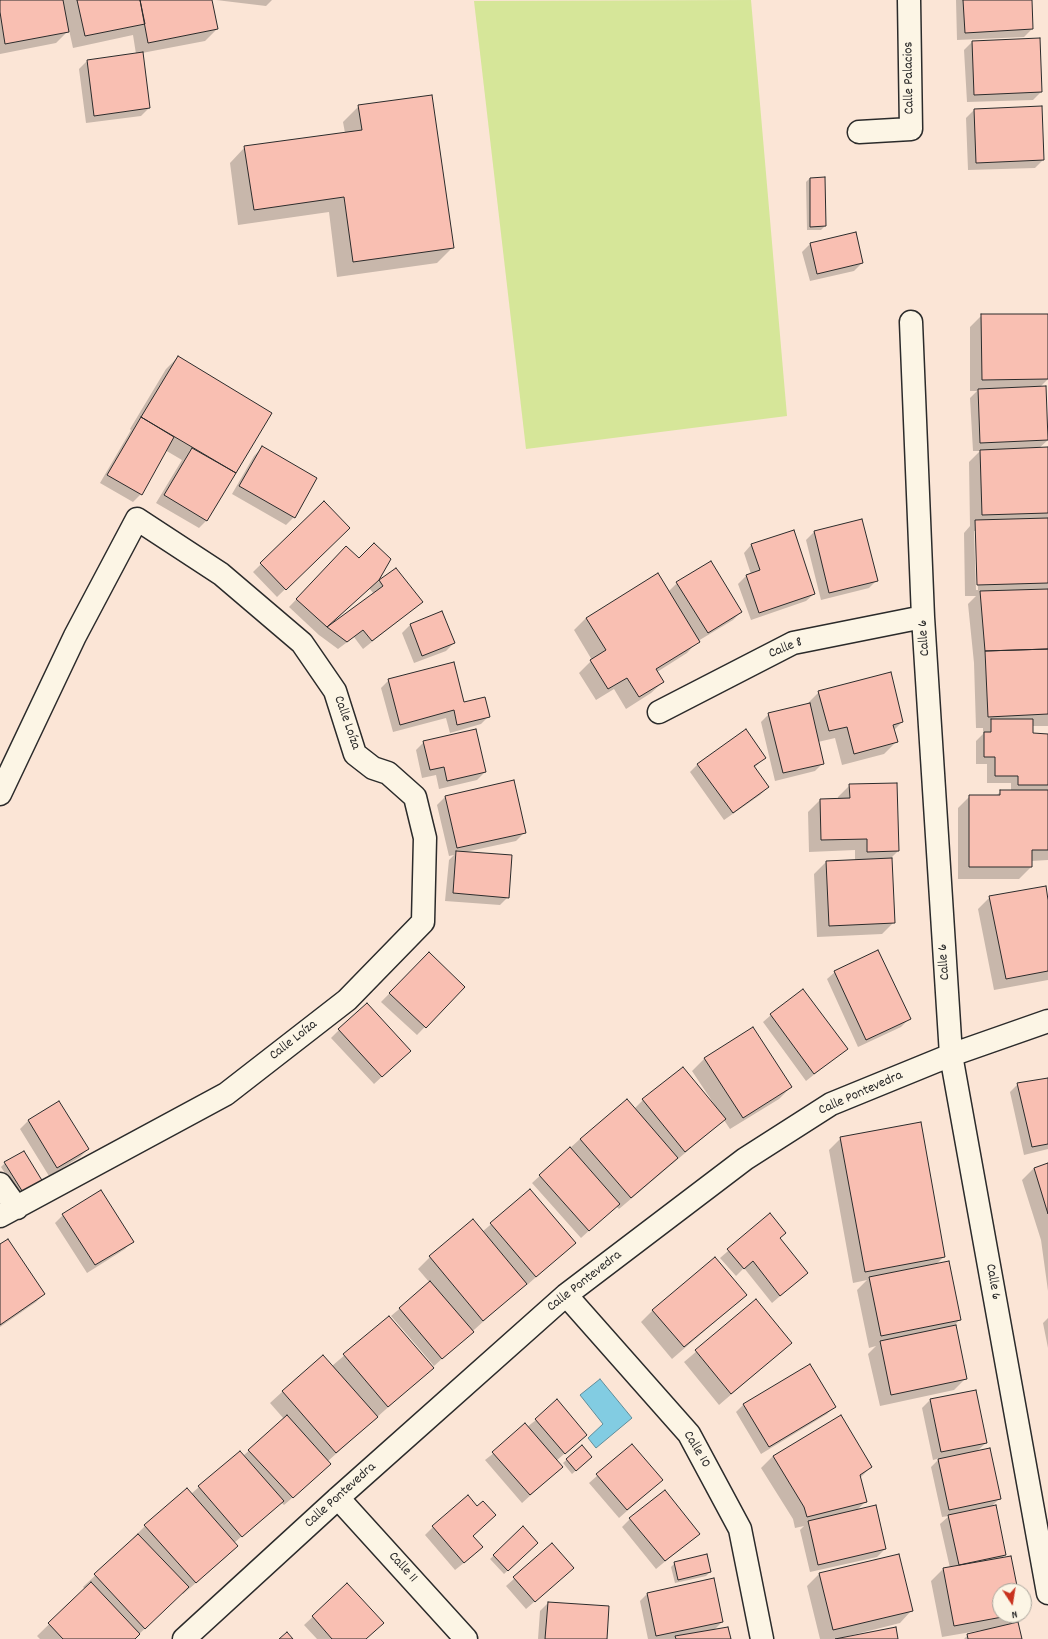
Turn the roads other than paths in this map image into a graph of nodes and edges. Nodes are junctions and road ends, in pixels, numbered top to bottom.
1 (909, 0) edge
2 (859, 132) dead end
3 (911, 322) dead end
4 (923, 617) junction
5 (659, 712) dead end
6 (0, 794) edge
7 (1048, 1021) edge
8 (951, 1055) junction
9 (0, 1184) edge
10 (9, 1212) edge
11 (566, 1295) junction
12 (338, 1498) junction
13 (1048, 1593) edge
14 (184, 1639) edge
15 (466, 1639) edge
16 (762, 1639) edge

1 - 2 street, Calle Palacios
3 - 4 street, Calle 6
4 - 5 street, Calle 8
4 - 8 street, Calle 6
6 - 10 street, Calle Loíza
7 - 8 street, Calle Pontevedra
8 - 11 street, Calle Pontevedra
8 - 13 street, Calle 6
9 - 10 street
11 - 12 street, Calle Pontevedra
11 - 16 street, Calle 10
12 - 14 street, Calle Pontevedra
12 - 15 street, Calle 11

